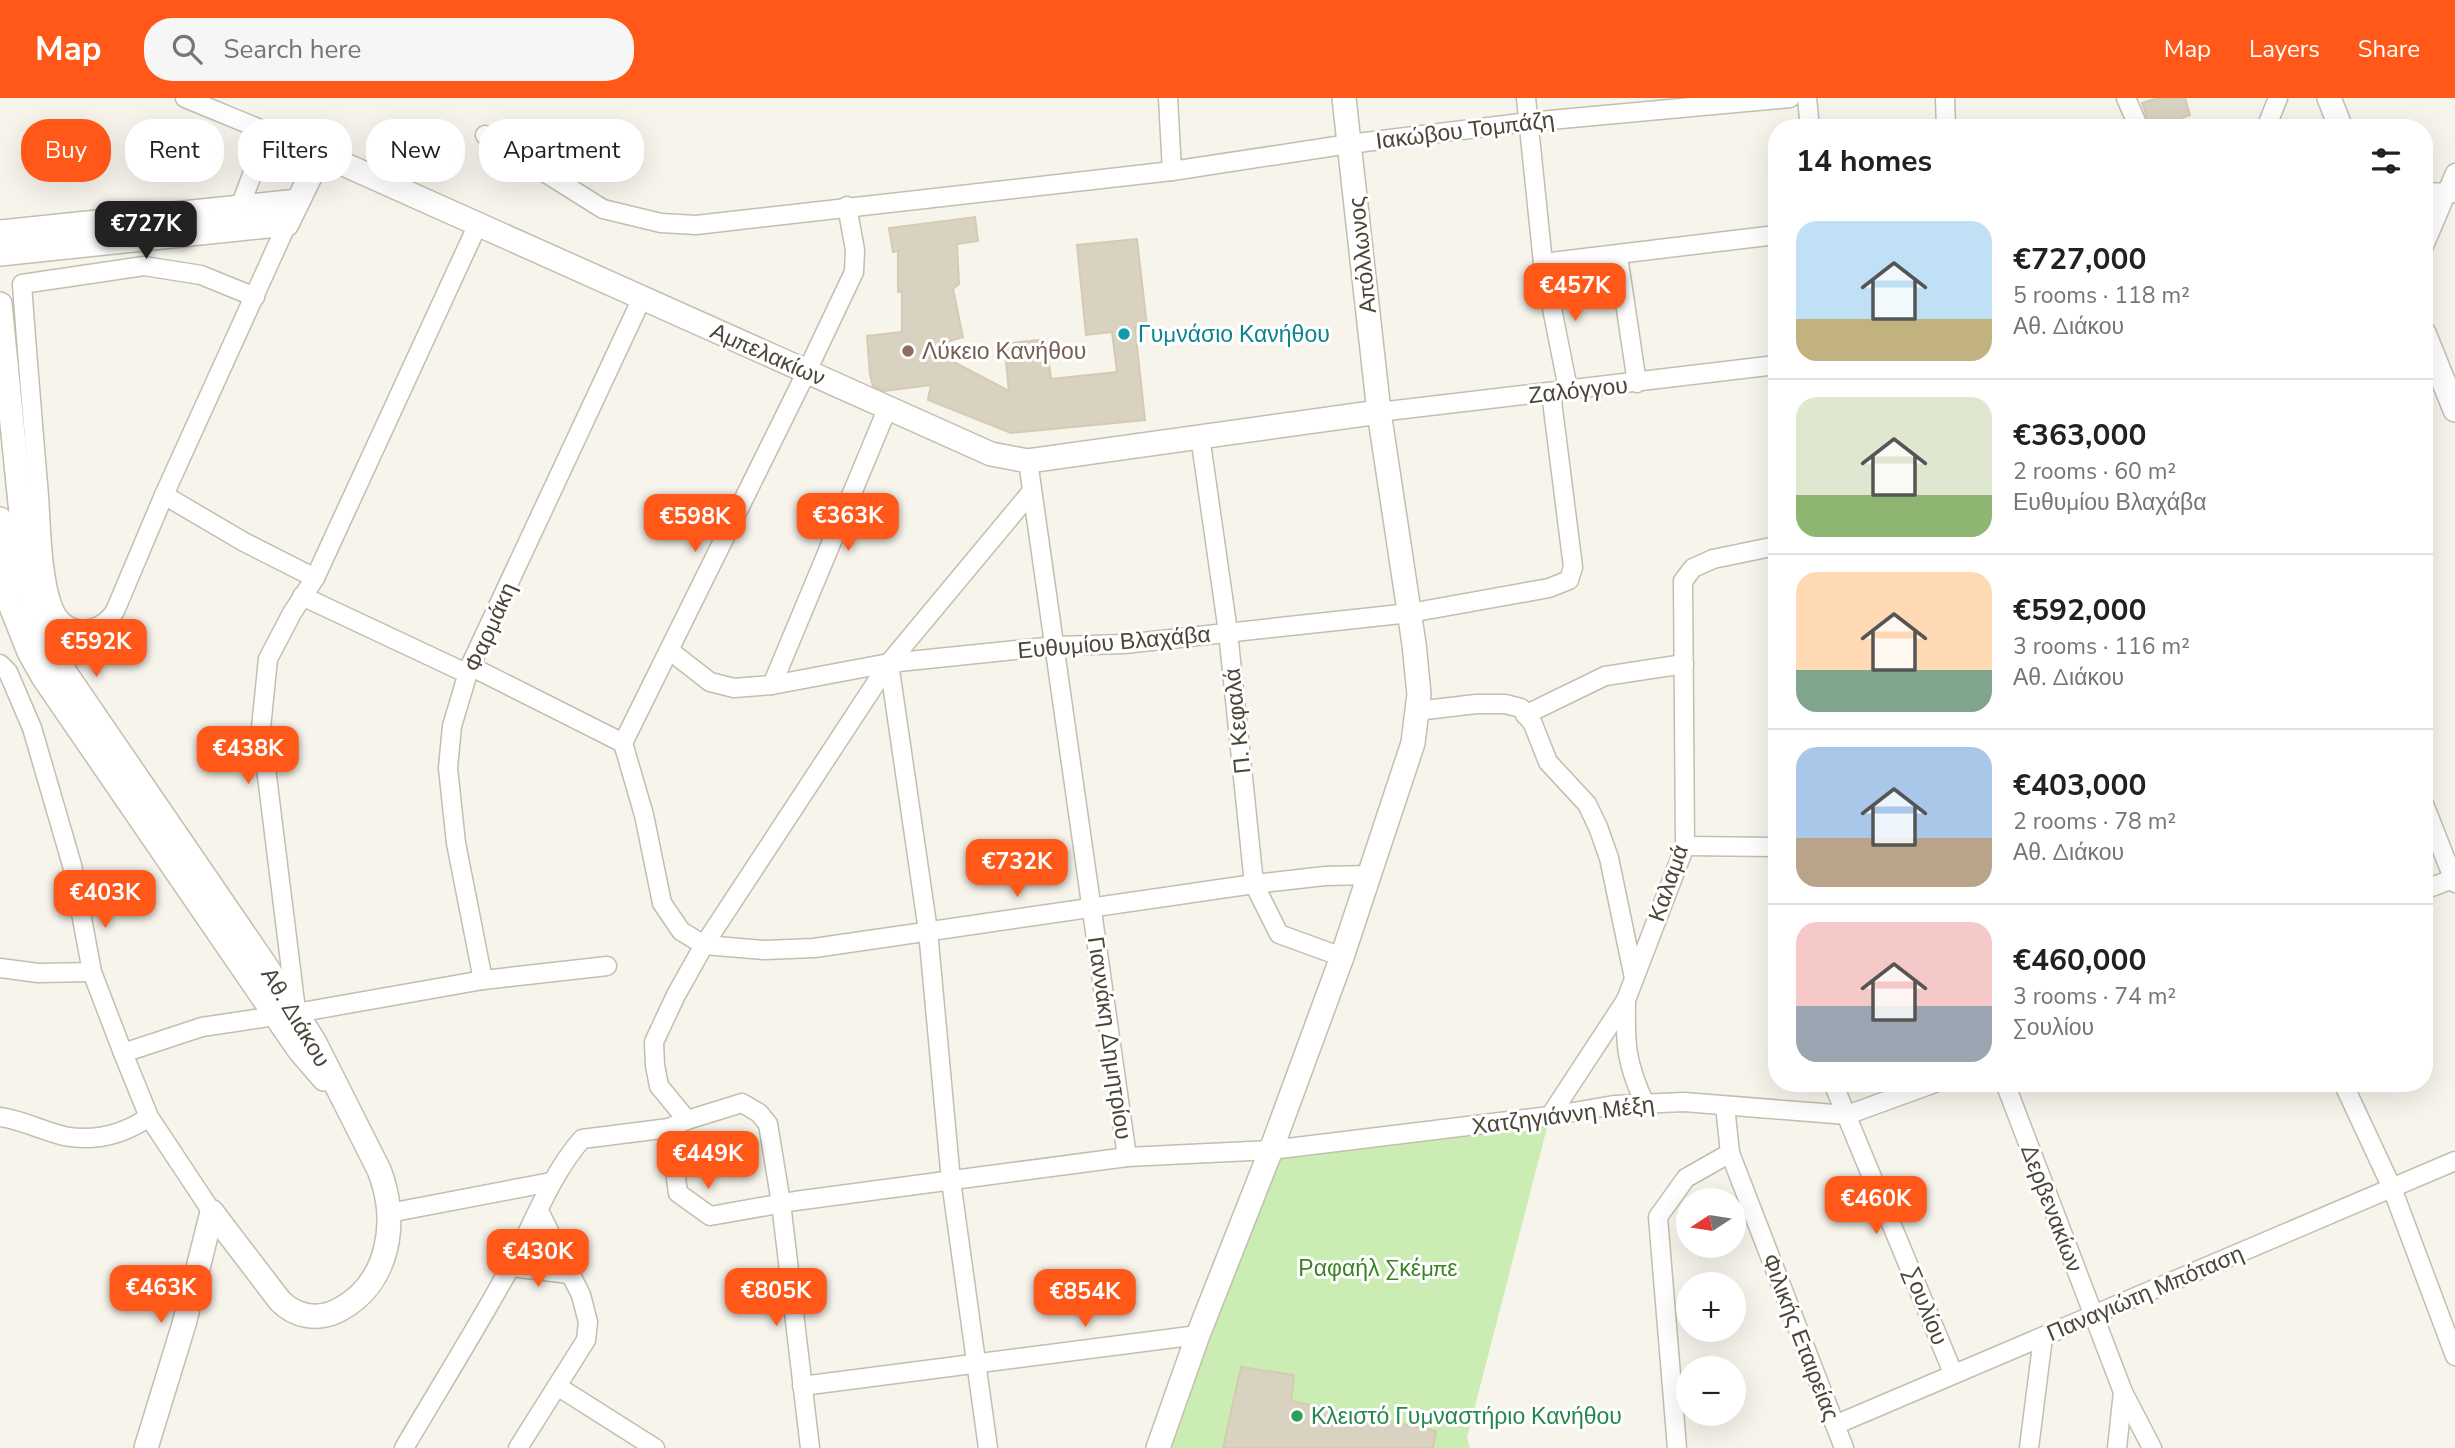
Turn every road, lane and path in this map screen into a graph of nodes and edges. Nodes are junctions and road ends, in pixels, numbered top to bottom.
1 (185, 98) edge
2 (1168, 98) edge
3 (1344, 98) edge
4 (1526, 98) edge
5 (1790, 98) edge
6 (1807, 98) edge
7 (1945, 98) edge
8 (2126, 98) edge
9 (2278, 98) edge
10 (2329, 98) edge
11 (1716, 101) edge
12 (1809, 119) edge
13 (1946, 119) edge
14 (2135, 119) edge
15 (2270, 119) edge
16 (2337, 119) edge
17 (238, 121) edge
18 (1528, 122) junction
19 (1349, 144) junction
20 (352, 168) edge
21 (1172, 171) junction
22 (2455, 173) edge
23 (249, 182) edge
24 (307, 182) edge
25 (560, 182) edge
26 (2433, 192) edge
27 (2451, 193) edge
28 (298, 201) junction
29 (848, 206) junction
30 (240, 207) junction
31 (287, 224) junction
32 (478, 224) junction
33 (2433, 228) edge
34 (0, 232) edge
35 (1768, 236) edge
36 (0, 254) edge
37 (1618, 256) junction
38 (1543, 263) junction
39 (255, 297) junction
40 (642, 298) junction
41 (0, 303) edge
42 (2433, 355) edge
43 (1768, 366) edge
44 (807, 371) junction
45 (1637, 383) junction
46 (1559, 391) junction
47 (888, 407) junction
48 (2455, 410) edge
49 (1379, 412) junction
50 (1200, 436) junction
51 (1028, 461) junction
52 (1032, 491) junction
53 (164, 495) junction
54 (0, 519) edge
55 (1768, 548) edge
56 (315, 578) junction
57 (302, 596) junction
58 (1410, 613) junction
59 (1228, 632) junction
60 (1055, 646) junction
61 (669, 650) junction
62 (890, 663) junction
63 (0, 664) edge
64 (1684, 664) junction
65 (469, 670) junction
66 (772, 685) junction
67 (1417, 711) junction
68 (1525, 715) junction
69 (623, 743) junction
70 (2433, 827) edge
71 (1685, 846) junction
72 (1768, 847) edge
73 (1371, 875) junction
74 (2454, 880) edge
75 (1254, 884) junction
76 (2433, 887) edge
77 (1092, 909) junction
78 (928, 931) junction
79 (704, 945) junction
80 (1342, 957) junction
81 (607, 966) dead end
82 (0, 968) edge
83 (92, 972) junction
84 (1634, 978) junction
85 (483, 980) junction
86 (1626, 1000) junction
87 (286, 1015) junction
88 (123, 1053) junction
89 (1837, 1092) edge
90 (1910, 1092) edge
91 (2008, 1092) edge
92 (2347, 1092) edge
93 (1645, 1104) junction
94 (1725, 1106) junction
95 (1847, 1115) junction
96 (1550, 1116) junction
97 (0, 1117) edge
98 (149, 1117) junction
99 (687, 1120) junction
100 (669, 1128) junction
101 (1271, 1150) junction
102 (1730, 1153) junction
103 (1126, 1157) junction
104 (2455, 1161) edge
105 (951, 1181) junction
106 (551, 1182) junction
107 (2392, 1188) junction
108 (781, 1203) junction
109 (539, 1211) junction
110 (212, 1212) junction
111 (389, 1213) junction
112 (510, 1267) junction
113 (570, 1274) junction
114 (2093, 1315) junction
115 (1198, 1335) junction
116 (2043, 1337) junction
117 (2455, 1356) edge
118 (977, 1363) junction
119 (1953, 1373) junction
120 (557, 1386) junction
121 (802, 1386) junction
122 (2123, 1392) junction
123 (1835, 1425) junction
124 (146, 1448) edge
125 (404, 1448) edge
126 (518, 1448) edge
127 (655, 1448) edge
128 (810, 1448) edge
129 (988, 1448) edge
130 (1158, 1448) edge
131 (1677, 1448) edge
132 (1844, 1448) edge
133 (2029, 1448) edge
134 (2117, 1448) edge
135 (2151, 1448) edge

1 - 17 street, Αμπελακίων
2 - 21 street
3 - 19 street, Απόλλωνος
4 - 18 street
5 - 11 street, Ιακώβου Τομπάζη
6 - 12 street
7 - 13 street
8 - 14 street
9 - 15 street
10 - 16 street
11 - 18 street, Ιακώβου Τομπάζη
18 - 19 street, Ιακώβου Τομπάζη
18 - 38 street
19 - 21 street, Ιακώβου Τομπάζη
19 - 49 street, Απόλλωνος
20 - 32 street, Αμπελακίων
21 - 29 street, Ιακώβου Τομπάζη
22 - 27 street
23 - 30 street
24 - 28 street
25 - 29 street, Ιακώβου Τομπάζη
26 - 27 street
27 - 33 street
28 - 30 street
28 - 31 street
29 - 44 street
30 - 34 street
31 - 36 street
31 - 39 street
32 - 40 street, Αμπελακίων
32 - 56 street
35 - 37 street
37 - 38 street
37 - 45 street
38 - 46 street
39 - 53 street
39 - 53 street
40 - 44 street, Αμπελακίων
40 - 65 street, Φαρμάκη
41 - 87 street, Αθ. Διάκου
42 - 48 street
43 - 45 street, Ζαλόγγου
44 - 47 street, Αμπελακίων
44 - 61 street
45 - 46 street, Ζαλόγγου
46 - 49 street, Ζαλόγγου
46 - 58 street, Ευθυμίου Βλαχάβα
47 - 51 street, Αμπελακίων
47 - 66 street
49 - 50 street, Αμπελακίων
49 - 58 street, Απόλλωνος
50 - 51 street, Αμπελακίων
50 - 59 street, Π. Κεφαλά
51 - 52 street, Γιαννάκη Δημητρίου
52 - 60 street, Γιαννάκη Δημητρίου
52 - 62 street
53 - 56 street
54 - 87 street, Αθ. Διάκου
55 - 64 street, Καλαμά
56 - 57 street
57 - 65 street
57 - 87 street
58 - 59 street, Ευθυμίου Βλαχάβα
58 - 67 street, Απόλλωνος
59 - 60 street, Ευθυμίου Βλαχάβα
59 - 75 street, Π. Κεφαλά
60 - 62 street, Ευθυμίου Βλαχάβα
60 - 77 street, Γιαννάκη Δημητρίου
61 - 66 street, Ευθυμίου Βλαχάβα
61 - 69 street
62 - 66 street, Ευθυμίου Βλαχάβα
62 - 78 street
62 - 79 street
63 - 83 street
64 - 68 street
64 - 71 street, Καλαμά
65 - 69 street
65 - 85 street, Φαρμάκη
67 - 68 street
67 - 73 street, Απόλλωνος
68 - 84 street
69 - 79 street
70 - 74 street
71 - 72 street
71 - 84 street, Καλαμά
73 - 75 street
73 - 80 street, Απόλλωνος
74 - 76 street
75 - 77 street
75 - 80 street, Π. Κεφαλά
77 - 78 street
77 - 103 street, Γιαννάκη Δημητρίου
78 - 79 street
78 - 105 street
79 - 99 street
80 - 101 street, Απόλλωνος
81 - 85 street
82 - 83 street
83 - 88 street
84 - 86 street, Καλαμά
85 - 87 street
86 - 93 street
86 - 96 street, Καλαμά
87 - 88 street
87 - 111 street, Αθ. Διάκου
88 - 98 street
89 - 95 street, Σουλίου
90 - 95 street, Χατζηγιάννη Μέξη
91 - 114 street, Δερβενακίων
92 - 107 street
93 - 94 street, Χατζηγιάννη Μέξη
93 - 96 street, Χατζηγιάννη Μέξη
94 - 95 street, Χατζηγιάννη Μέξη
94 - 102 street, Φιλικής Εταιρείας
95 - 119 street, Σουλίου
96 - 101 street, Χατζηγιάννη Μέξη
97 - 98 street
98 - 110 street
99 - 100 street
99 - 108 street
100 - 106 street
100 - 108 street
101 - 103 street, Χατζηγιάννη Μέξη
101 - 115 street, Απόλλωνος
102 - 123 street, Φιλικής Εταιρείας
102 - 131 street
103 - 105 street, Χατζηγιάννη Μέξη
104 - 107 street, Παναγιώτη Μπόταση
105 - 108 street, Χατζηγιάννη Μέξη
105 - 118 street
106 - 109 street
106 - 111 street
107 - 114 street, Παναγιώτη Μπόταση
107 - 117 street
108 - 121 street
109 - 112 street
109 - 113 street
110 - 111 street, Αθ. Διάκου
110 - 124 street
112 - 113 street
112 - 125 street
113 - 120 street
114 - 116 street, Παναγιώτη Μπόταση
114 - 122 street, Δερβενακίων
115 - 118 street
115 - 130 street, Απόλλωνος
116 - 119 street, Παναγιώτη Μπόταση
116 - 133 street
118 - 121 street
118 - 129 street
119 - 123 street, Παναγιώτη Μπόταση
120 - 126 street
120 - 127 street
121 - 128 street
122 - 134 street
122 - 135 street, Δερβενακίων
123 - 132 street, Φιλικής Εταιρείας

